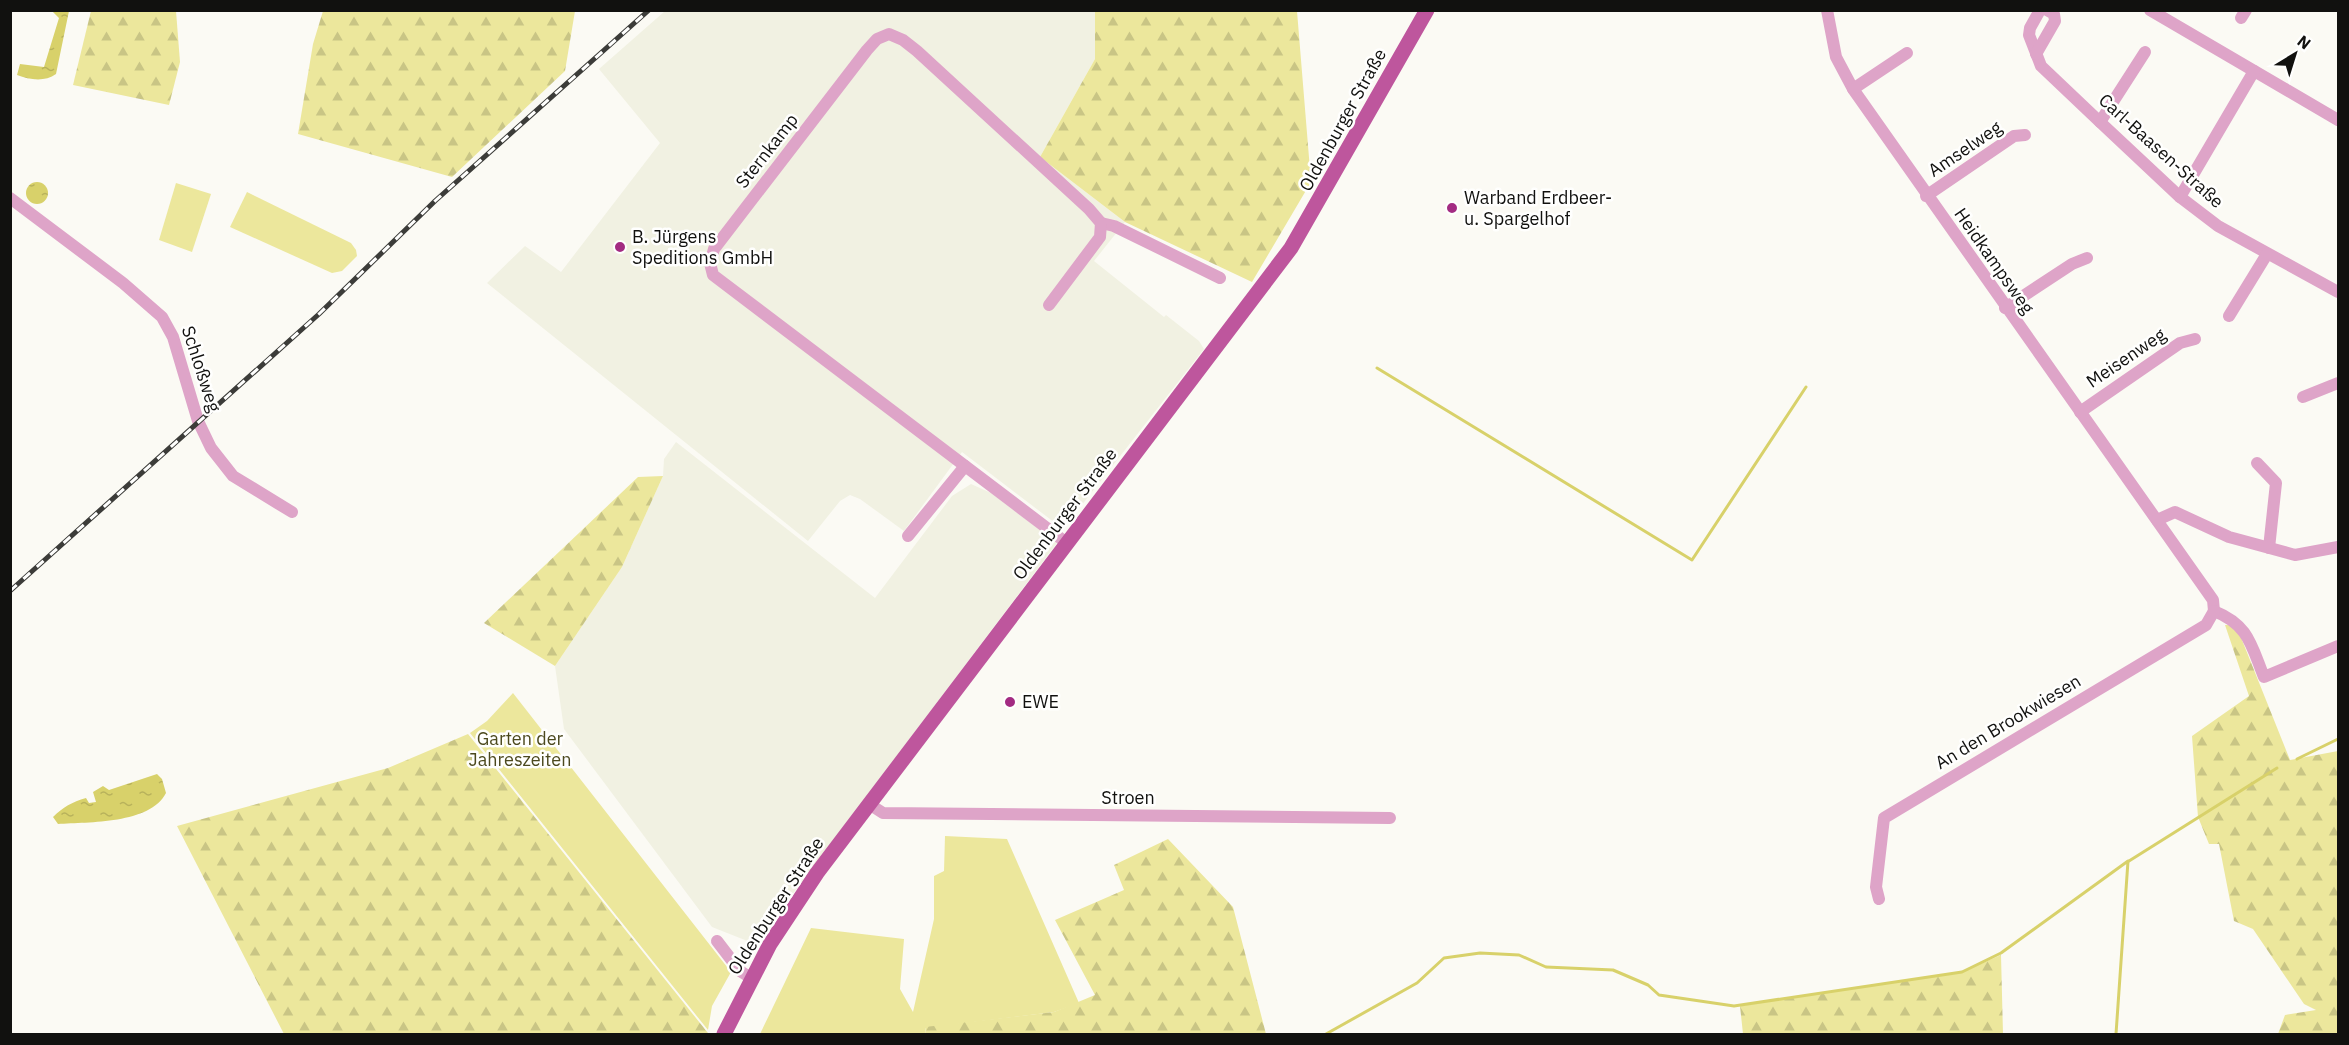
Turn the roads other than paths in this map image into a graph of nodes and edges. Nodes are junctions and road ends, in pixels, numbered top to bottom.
1 (1427, 10) edge
2 (1827, 10) edge
3 (2040, 10) edge
4 (2047, 10) edge
5 (2150, 10) edge
6 (2145, 52) dead end
7 (1907, 53) dead end
8 (2036, 54) junction
9 (2254, 71) junction
10 (1853, 89) junction
11 (2338, 120) edge
12 (2100, 122) junction
13 (2025, 135) dead end
14 (1926, 196) junction
15 (2180, 196) junction
16 (10, 198) edge
17 (1101, 223) junction
18 (2267, 254) junction
19 (2087, 258) dead end
20 (1220, 278) dead end
21 (2338, 292) edge
22 (1049, 305) dead end
23 (2005, 309) junction
24 (2229, 316) dead end
25 (2195, 339) dead end
26 (2338, 383) edge
27 (2303, 397) dead end
28 (2080, 412) junction
29 (2257, 463) dead end
30 (965, 466) junction
31 (292, 512) dead end
32 (2157, 520) junction
33 (908, 536) dead end
34 (1068, 544) junction
35 (2338, 547) edge
36 (2269, 548) junction
37 (2214, 611) junction
38 (2338, 646) edge
39 (869, 804) junction
40 (1390, 818) dead end
41 (1879, 899) dead end
42 (717, 941) dead end
43 (751, 978) junction
44 (724, 1035) edge

1 - 34 main road, Oldenburger Straße
2 - 10 street, Heidkampsweg
3 - 8 street, Carl-Baasen-Straße
4 - 8 street
5 - 9 street
6 - 12 street
7 - 10 street
8 - 12 street, Carl-Baasen-Straße
9 - 11 street
9 - 15 street
10 - 14 street, Heidkampsweg
12 - 15 street, Carl-Baasen-Straße
13 - 14 street, Amselweg
14 - 23 street, Heidkampsweg
15 - 18 street, Carl-Baasen-Straße
16 - 31 street, Schloßweg
17 - 20 street, Sternkamp
17 - 22 street
17 - 30 street, Sternkamp
18 - 21 street, Carl-Baasen-Straße
18 - 24 street
19 - 23 street
23 - 28 street, Heidkampsweg
25 - 28 street, Meisenweg
26 - 27 street
28 - 32 street, Heidkampsweg
29 - 36 street
30 - 33 street
30 - 34 street, Sternkamp
32 - 36 street
32 - 37 street, Heidkampsweg
34 - 39 main road, Oldenburger Straße
35 - 36 street
37 - 38 street
37 - 41 street, An den Brookwiesen
39 - 40 street, Stroen
39 - 43 main road, Oldenburger Straße
42 - 43 street
43 - 44 main road, Oldenburger Straße

